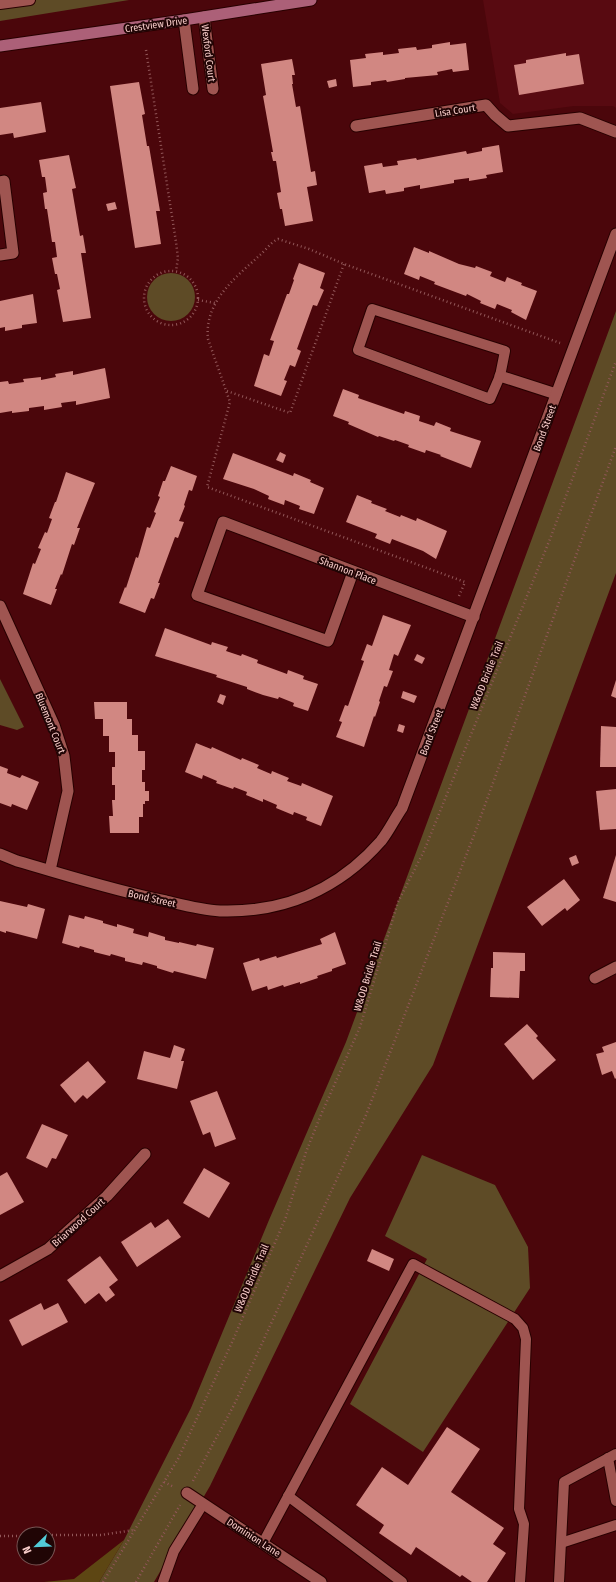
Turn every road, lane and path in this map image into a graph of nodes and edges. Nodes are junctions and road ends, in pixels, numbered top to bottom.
1 (30, 0) edge
2 (311, 0) edge
3 (0, 4) edge
4 (204, 17) junction
5 (184, 20) junction
6 (0, 46) edge
7 (146, 50) dead end
8 (193, 89) dead end
9 (213, 89) dead end
10 (356, 126) dead end
11 (616, 132) edge
12 (0, 182) edge
13 (616, 234) edge
14 (0, 255) edge
15 (344, 264) junction
16 (176, 271) junction
17 (198, 300) junction
18 (215, 303) junction
19 (574, 348) junction
20 (616, 361) edge
21 (500, 376) junction
22 (227, 391) junction
23 (556, 394) junction
24 (616, 446) edge
25 (353, 572) junction
26 (0, 606) edge
27 (454, 610) junction
28 (474, 617) junction
29 (0, 854) edge
30 (50, 870) junction
31 (616, 967) edge
32 (595, 978) dead end
33 (146, 1154) dead end
34 (0, 1276) edge
35 (612, 1456) edge
36 (187, 1493) junction
37 (288, 1496) junction
38 (616, 1500) edge
39 (203, 1504) junction
40 (616, 1525) edge
41 (134, 1530) junction
42 (56, 1535) edge
43 (0, 1536) edge
44 (16, 1536) edge
45 (263, 1543) junction
46 (561, 1543) junction
47 (104, 1582) edge
48 (136, 1582) edge
49 (162, 1582) edge
50 (321, 1582) edge
51 (402, 1582) edge
52 (520, 1582) edge
53 (559, 1582) edge

1 - 3 lane
2 - 4 main road, Crestview Drive
4 - 5 main road, Crestview Drive
4 - 9 street, Wexford Court
5 - 6 main road, Crestview Drive
5 - 8 street, Wexford Court
7 - 16 path
10 - 11 street, Lisa Court
12 - 14 street
13 - 19 street, Bond Street
15 - 18 path
15 - 19 path
15 - 22 path
16 - 17 path
16 - 17 path
17 - 18 path
18 - 22 path
19 - 23 street, Bond Street
20 - 41 path, W&OD Bridle Trail
21 - 21 lane
21 - 23 street
22 - 27 path
23 - 28 street, Bond Street
24 - 36 path
25 - 25 street, Shannon Place
25 - 27 street, Shannon Place
26 - 30 street, Bluemont Court
27 - 28 street, Shannon Place
28 - 30 street, Bond Street
29 - 30 street, Bond Street
31 - 32 street
33 - 34 street, Briarwood Court
35 - 38 lane
35 - 46 lane
36 - 39 street, Dominion Lane
36 - 48 path
37 - 45 lane
37 - 51 lane
37 - 52 lane
39 - 45 street, Dominion Lane
39 - 49 lane
40 - 46 lane
41 - 42 path
41 - 47 path, W&OD Bridle Trail
43 - 44 path
45 - 50 street, Dominion Lane
46 - 53 lane

